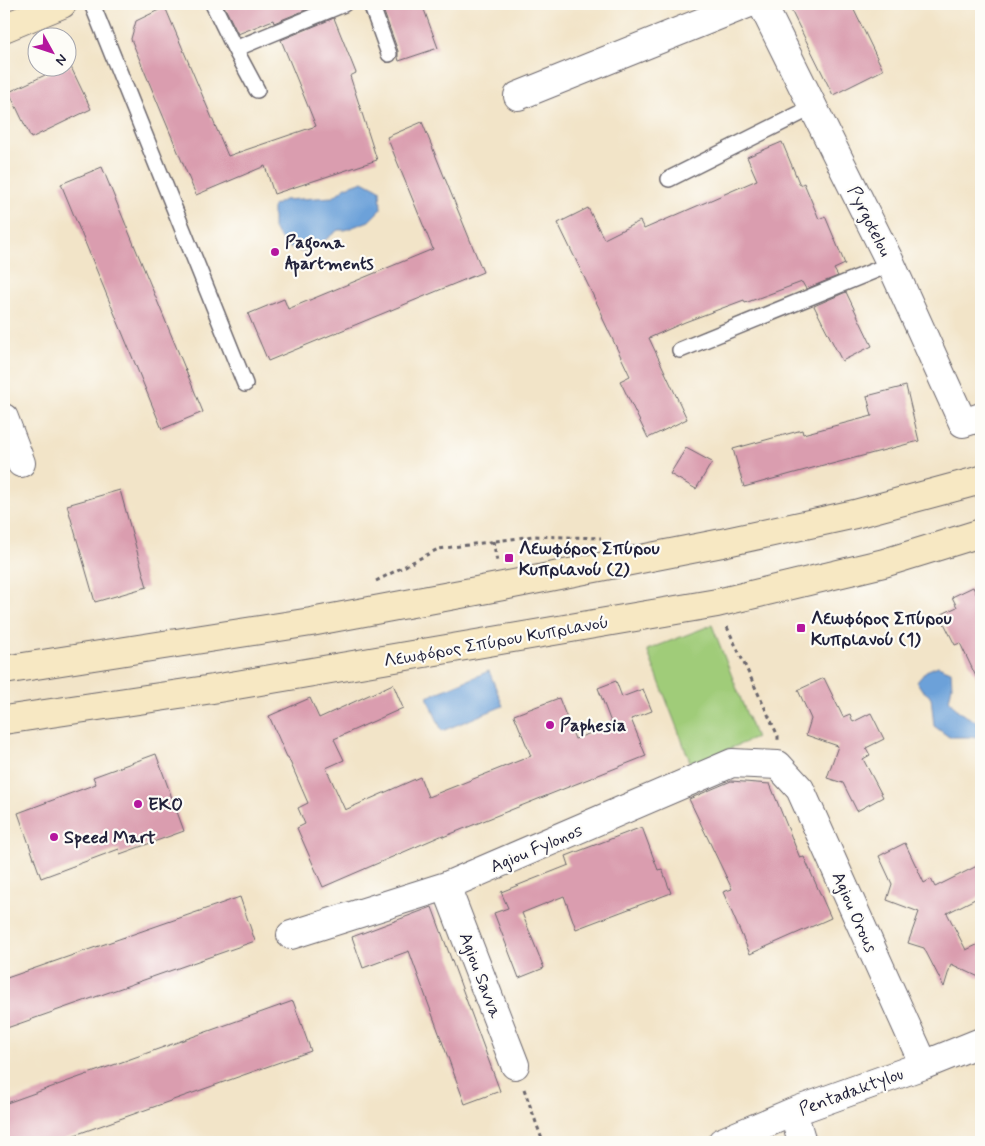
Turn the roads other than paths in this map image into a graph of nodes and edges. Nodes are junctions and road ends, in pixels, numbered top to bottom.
1 (62, 4) edge
2 (92, 4) edge
3 (213, 4) edge
4 (344, 4) edge
5 (371, 4) edge
6 (747, 4) edge
7 (762, 4) edge
8 (4, 28) edge
9 (235, 49) junction
10 (389, 54) dead end
11 (257, 90) dead end
12 (518, 96) dead end
13 (813, 107) junction
14 (669, 179) dead end
15 (891, 264) junction
16 (680, 350) dead end
17 (245, 384) dead end
18 (981, 417) edge
19 (4, 418) edge
20 (21, 463) dead end
21 (981, 480) edge
22 (981, 532) edge
23 (4, 670) edge
24 (4, 720) edge
25 (778, 765) joint
26 (446, 886) junction
27 (291, 935) dead end
28 (981, 1042) edge
29 (515, 1064) road end
30 (924, 1065) junction
31 (793, 1112) junction
32 (722, 1142) edge
33 (802, 1142) edge

1 - 8 main road
2 - 17 lane
3 - 9 lane
4 - 9 lane
5 - 10 lane
6 - 12 street
7 - 13 street, Pyrgotelou
9 - 11 lane
13 - 14 lane
13 - 15 street, Pyrgotelou
15 - 16 lane
15 - 18 street, Pyrgotelou
19 - 20 street
21 - 23 main road
22 - 24 main road, Λεωφόρος Σπύρου Κυπριανού
25 - 26 street, Agiou Fylonos
25 - 30 street, Agiou Orous
26 - 27 street, Agiou Fylonos
26 - 29 street, Agiou Savva
28 - 30 street, Pentadaktylou
30 - 31 street, Pentadaktylou
31 - 32 street, Pentadaktylou
31 - 33 street

